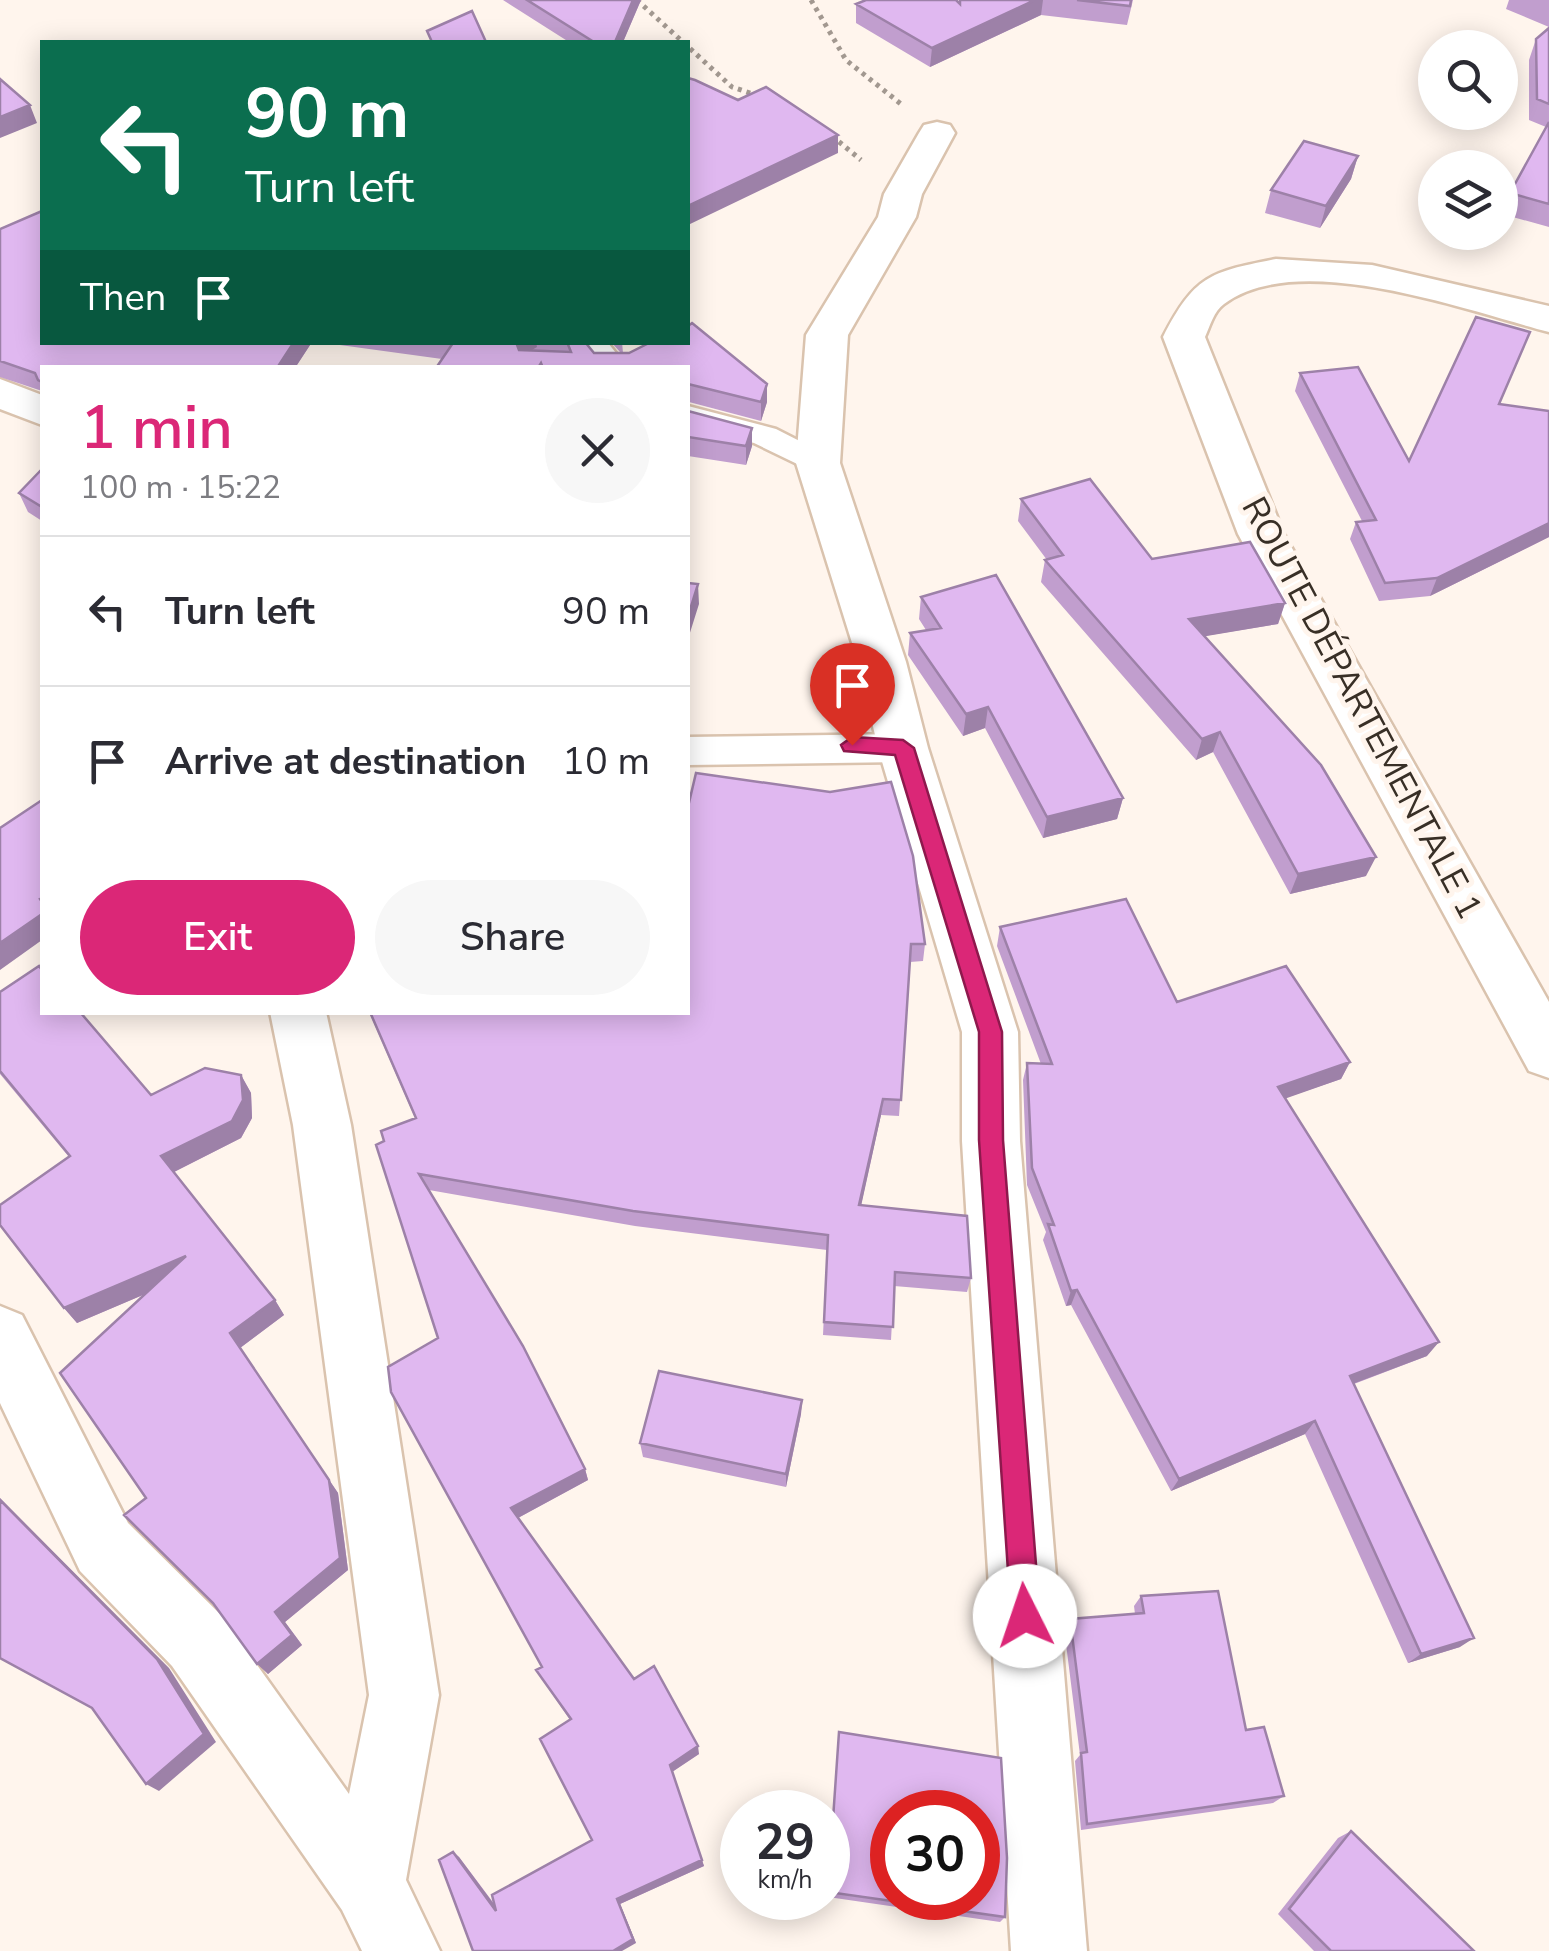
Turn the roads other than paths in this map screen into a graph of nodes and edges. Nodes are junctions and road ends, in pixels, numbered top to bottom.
1 (938, 133) road end
2 (1549, 319) edge
3 (0, 393) edge
4 (40, 410) edge
5 (690, 417) edge
6 (818, 463) junction
7 (903, 748) junction
8 (690, 751) edge
9 (299, 1015) edge
10 (1548, 1051) edge
11 (0, 1336) edge
12 (368, 1884) junction
13 (402, 1951) edge
14 (1049, 1951) edge

1 - 6 street
2 - 10 street, ROUTE DÉPARTEMENTALE 1
3 - 4 street
5 - 6 lane
6 - 7 street
7 - 8 lane
7 - 14 street
9 - 12 street
11 - 12 street
12 - 13 street

